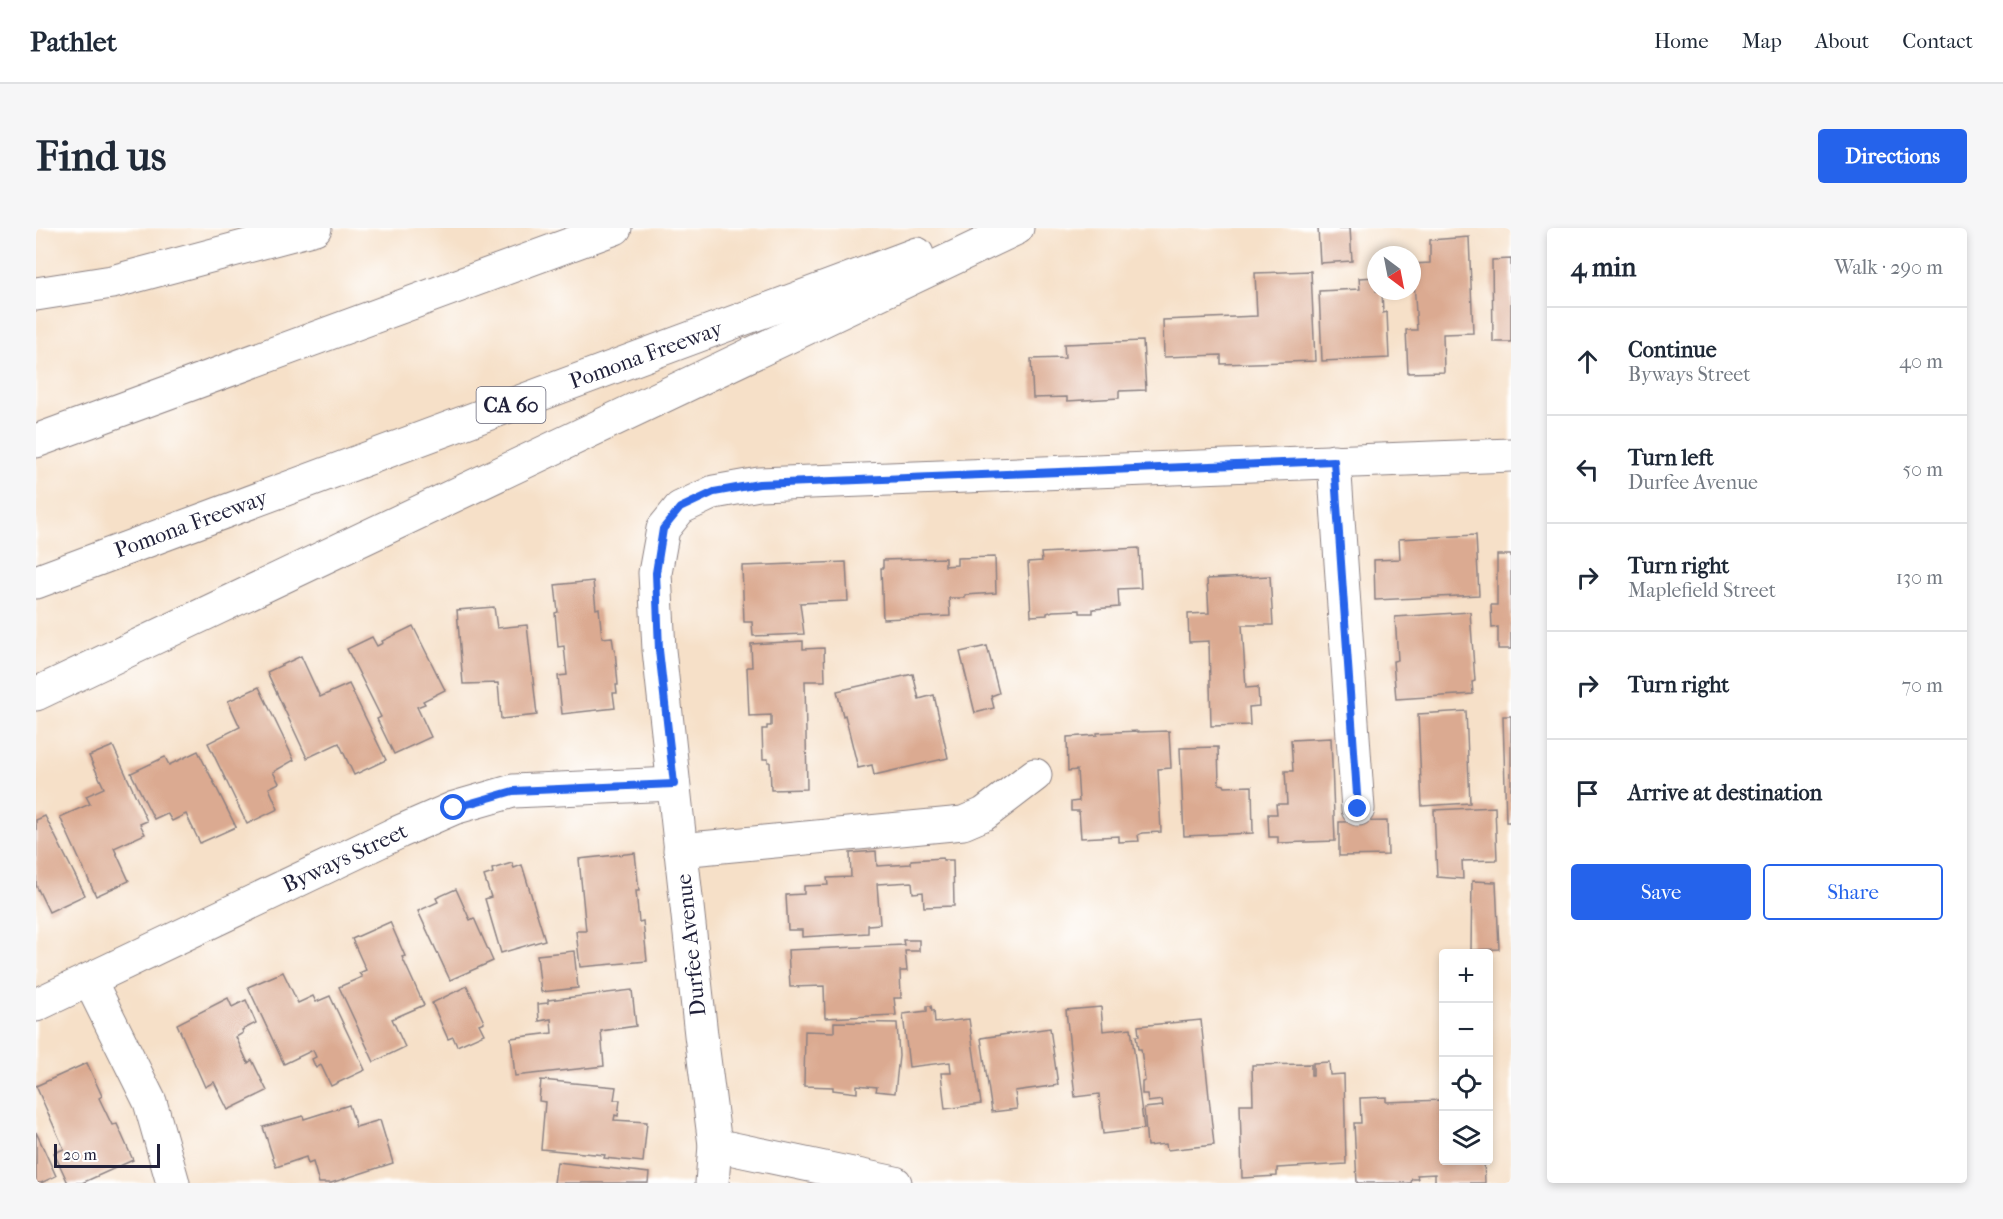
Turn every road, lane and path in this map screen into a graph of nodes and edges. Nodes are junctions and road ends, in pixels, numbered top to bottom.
1 (315, 228) edge
2 (615, 228) edge
3 (987, 228) edge
4 (1017, 228) edge
5 (36, 294) edge
6 (36, 441) edge
7 (1511, 455) edge
8 (1334, 461) junction
9 (36, 582) edge
10 (36, 694) edge
11 (1035, 775) dead end
12 (674, 784) junction
13 (1358, 809) dead end
14 (680, 850) junction
15 (90, 981) junction
16 (36, 1005) edge
17 (715, 1145) junction
18 (173, 1183) edge
19 (712, 1183) edge
20 (895, 1183) edge

1 - 5 main road
2 - 6 main road
3 - 9 main road, Pomona Freeway / CA 60
4 - 10 main road
7 - 8 main road
8 - 12 main road, Durfee Avenue
8 - 13 main road
11 - 14 main road
12 - 14 main road, Durfee Avenue
12 - 15 main road, Byways Street
14 - 17 main road, Durfee Avenue
15 - 16 main road, Byways Street
15 - 18 main road
17 - 19 main road, Durfee Avenue
17 - 20 main road

